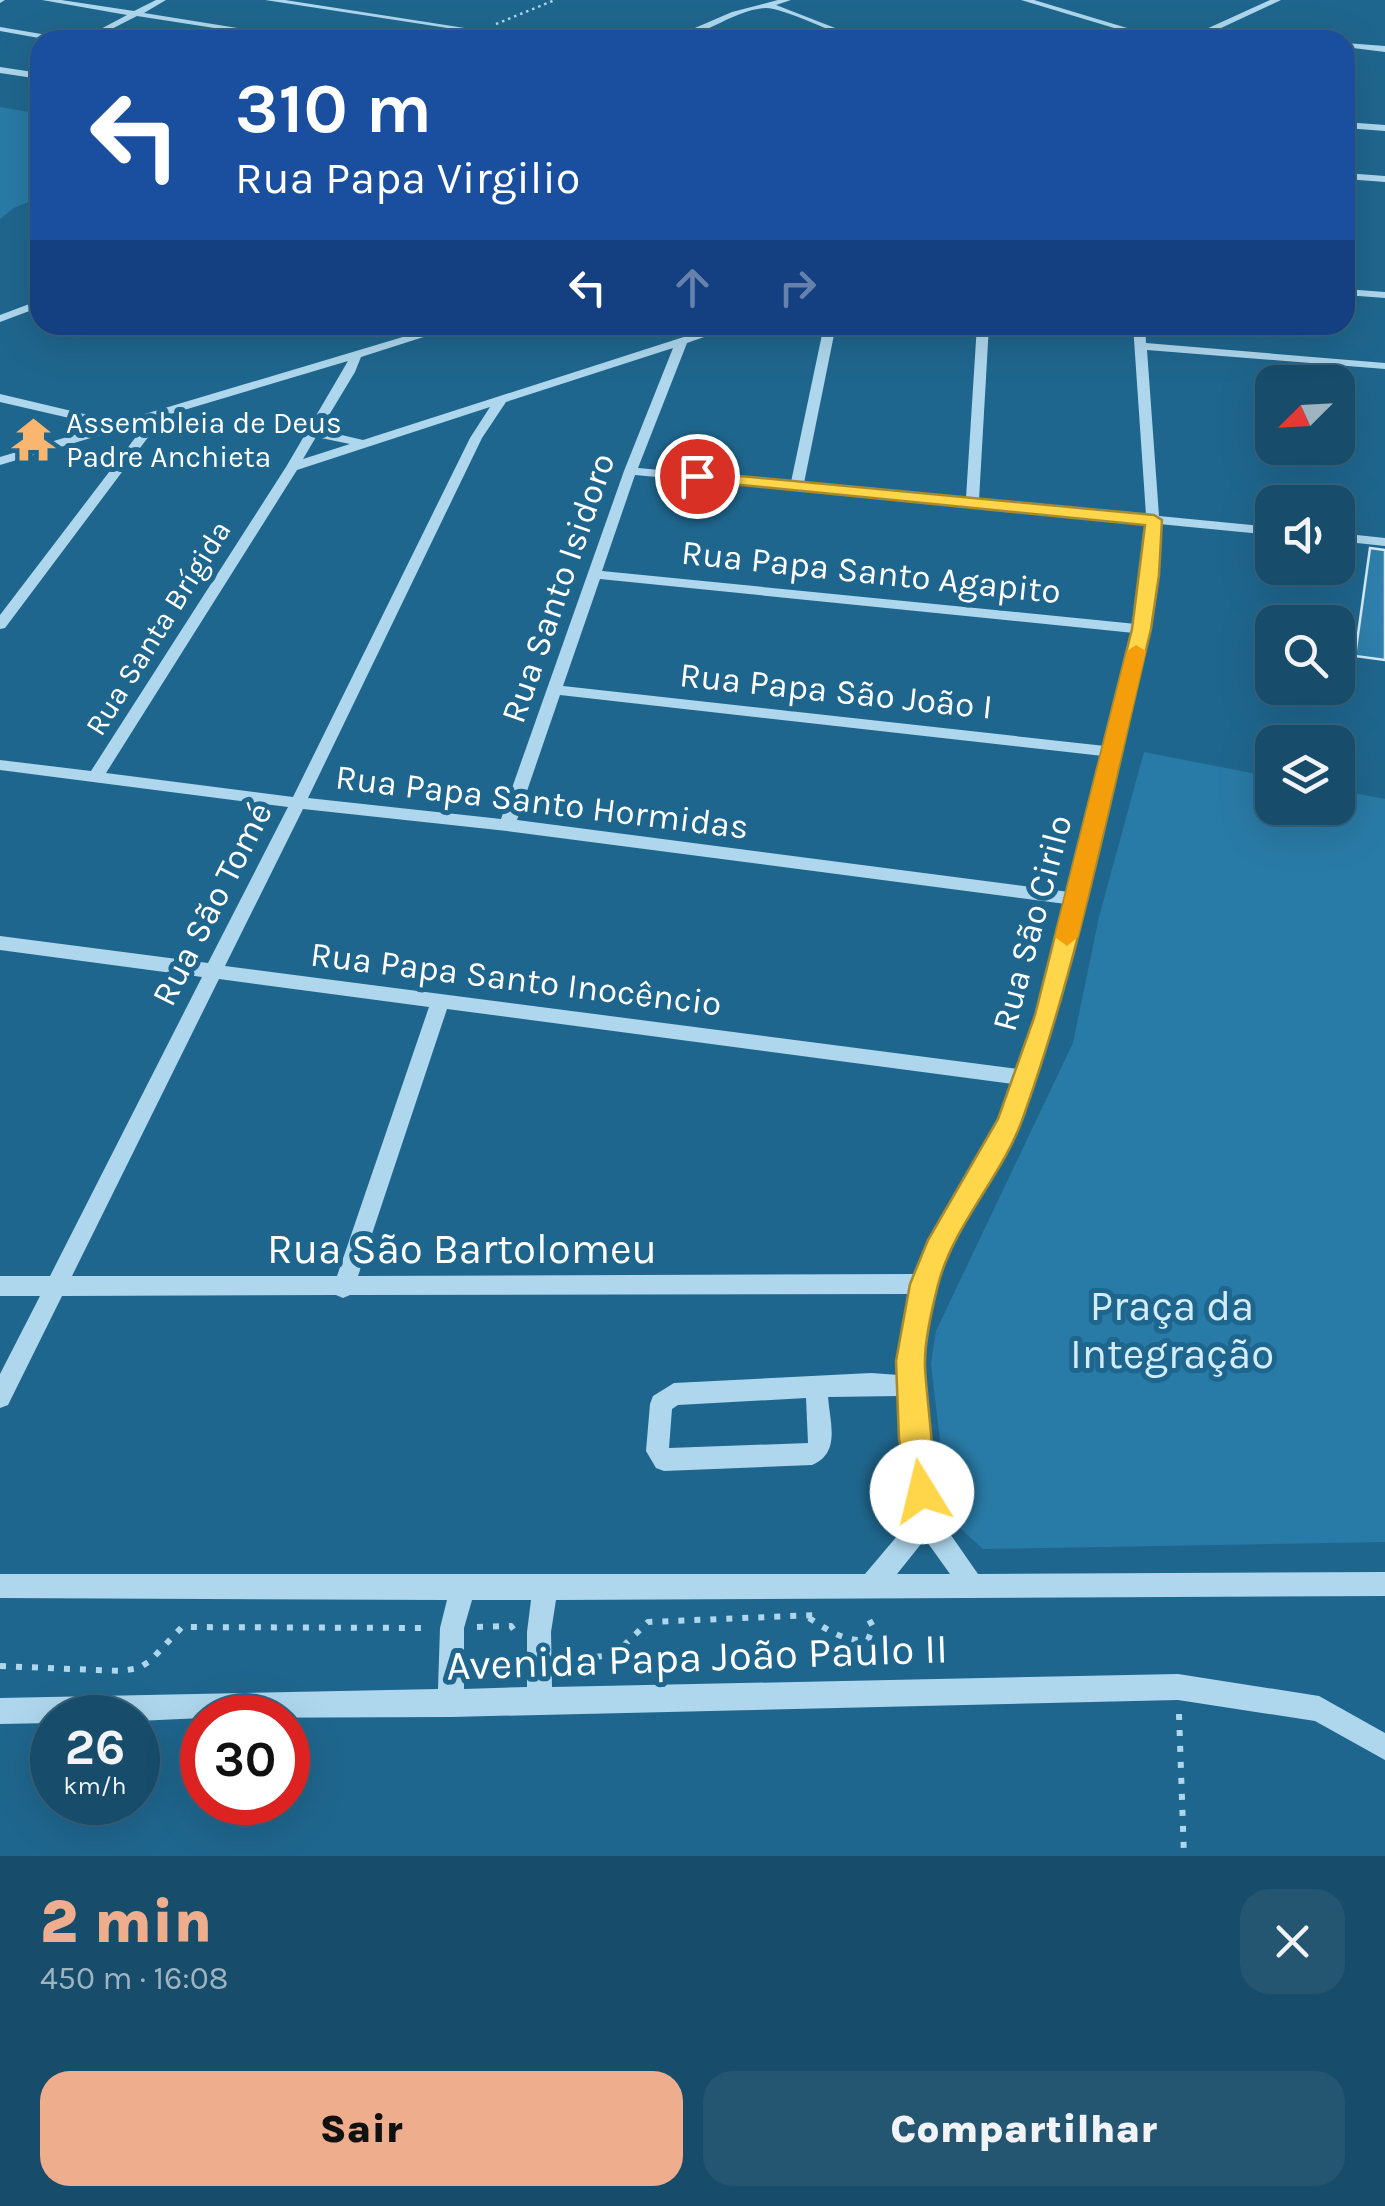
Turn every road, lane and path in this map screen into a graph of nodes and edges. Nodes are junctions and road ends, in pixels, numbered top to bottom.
1 (46, 0) edge
2 (162, 0) edge
3 (268, 0) edge
4 (555, 0) edge
5 (787, 0) edge
6 (1025, 0) edge
7 (1277, 0) edge
8 (770, 6) junction
9 (136, 14) junction
10 (0, 29) edge
11 (104, 30) edge
12 (242, 30) edge
13 (473, 30) edge
14 (482, 30) edge
15 (695, 30) edge
16 (835, 30) edge
17 (1128, 30) edge
18 (1216, 30) edge
19 (30, 34) edge
20 (1355, 45) edge
21 (1385, 49) edge
22 (30, 68) edge
23 (0, 70) edge
24 (21, 73) junction
25 (30, 74) edge
26 (1355, 126) edge
27 (1385, 128) edge
28 (1355, 177) edge
29 (1385, 179) edge
30 (1355, 293) edge
31 (1385, 295) edge
32 (30, 306) edge
33 (6, 317) edge
34 (421, 335) edge
35 (702, 335) edge
36 (828, 335) edge
37 (982, 335) edge
38 (1139, 335) edge
39 (681, 342) junction
40 (1140, 346) junction
41 (356, 354) junction
42 (637, 356) junction
43 (1385, 366) edge
44 (669, 373) junction
45 (0, 398) edge
46 (501, 400) junction
47 (161, 412) junction
48 (450, 416) junction
49 (118, 426) junction
50 (313, 432) junction
51 (476, 438) junction
52 (360, 443) junction
53 (134, 444) junction
54 (0, 461) edge
55 (292, 467) junction
56 (630, 471) junction
57 (798, 484) junction
58 (972, 502) junction
59 (1154, 520) junction
60 (1255, 529) edge
61 (1355, 539) edge
62 (1385, 542) edge
63 (594, 574) junction
64 (0, 625) edge
65 (1142, 629) junction
66 (554, 690) junction
67 (1112, 752) junction
68 (0, 765) edge
69 (96, 776) junction
70 (298, 804) junction
71 (508, 825) junction
72 (1076, 899) junction
73 (0, 944) edge
74 (214, 973) junction
75 (440, 1002) junction
76 (1024, 1078) junction
77 (56, 1284) junction
78 (924, 1284) junction
79 (0, 1286) edge
80 (343, 1288) junction
81 (911, 1386) junction
82 (816, 1387) junction
83 (0, 1397) edge
84 (926, 1518) junction
85 (873, 1584) junction
86 (1385, 1584) edge
87 (0, 1586) edge
88 (462, 1587) junction
89 (973, 1587) junction
90 (546, 1588) junction
91 (852, 1609) dead end
92 (825, 1613) dead end
93 (809, 1618) junction
94 (452, 1628) junction
95 (538, 1656) junction
96 (0, 1666) edge
97 (1178, 1687) junction
98 (540, 1702) junction
99 (451, 1704) junction
100 (0, 1711) edge
101 (1385, 1747) edge
102 (1184, 1856) edge

1 - 9 street
2 - 9 street
3 - 13 street
4 - 14 path
5 - 8 street
6 - 17 street
7 - 18 street
8 - 15 street
8 - 16 street
9 - 11 street
9 - 12 street
10 - 19 street
20 - 21 street
22 - 24 street
23 - 24 street
24 - 25 street
26 - 27 street
28 - 29 street
30 - 31 street
32 - 33 street
34 - 41 street
35 - 39 street
36 - 57 street
37 - 58 street
38 - 40 street, Rua São Cirilo
39 - 42 street
39 - 44 street, Rua Santo Isidoro
40 - 43 street
40 - 59 street, Rua São Cirilo
41 - 47 street
41 - 50 street, Rua Santa Brígida
42 - 44 street
42 - 46 street
44 - 56 street, Rua Santo Isidoro
45 - 49 street
46 - 48 street
46 - 51 street, Rua São Tomé
47 - 49 street
47 - 53 street
48 - 51 street
48 - 52 street
49 - 53 street
49 - 54 street
50 - 52 street
50 - 55 street, Rua Santa Brígida
51 - 70 street, Rua São Tomé
52 - 55 street
53 - 64 street
55 - 69 street, Rua Santa Brígida
56 - 57 street
56 - 63 street, Rua Santo Isidoro
57 - 58 street
58 - 59 street
59 - 60 street
59 - 65 street, Rua São Cirilo
61 - 62 street
63 - 65 street, Rua Papa Santo Agapito
63 - 66 street, Rua Santo Isidoro
65 - 67 street, Rua São Cirilo
66 - 67 street, Rua Papa São João I
66 - 71 street, Rua Santo Isidoro
67 - 72 street, Rua São Cirilo
68 - 69 street, Rua Papa Santo Hormidas
69 - 70 street, Rua Papa Santo Hormidas
70 - 71 street, Rua Papa Santo Hormidas
70 - 74 street, Rua São Tomé
71 - 72 street, Rua Papa Santo Hormidas
72 - 76 street, Rua São Cirilo
73 - 74 street, Rua Papa Santo Inocêncio
74 - 75 street, Rua Papa Santo Inocêncio
74 - 77 street, Rua São Tomé
75 - 76 street, Rua Papa Santo Inocêncio
75 - 80 street
76 - 78 street, Rua São Cirilo
77 - 79 street, Rua São Bartolomeu
77 - 80 street, Rua São Bartolomeu
77 - 83 street, Rua São Tomé
78 - 80 street, Rua São Bartolomeu
78 - 81 street, Rua São Cirilo
81 - 82 street
81 - 84 street, Rua São Cirilo
82 - 82 street
84 - 85 street
84 - 89 street, Rua São Cirilo
85 - 89 street, Avenida Papa João Paulo II
85 - 90 street, Avenida Papa João Paulo II
86 - 89 street, Avenida Papa João Paulo II
87 - 88 street, Avenida Papa João Paulo II
88 - 90 street, Avenida Papa João Paulo II
88 - 94 street
90 - 95 street
91 - 93 path, Avenida Papa João Paulo II
92 - 93 path, Avenida Papa João Paulo II
93 - 95 path, Avenida Papa João Paulo II
94 - 95 path, Avenida Papa João Paulo II
94 - 96 path, Avenida Papa João Paulo II
94 - 99 street
95 - 98 street
97 - 98 street, Avenida Papa João Paulo II
97 - 101 street, Avenida Papa João Paulo II
97 - 102 path
98 - 99 street, Avenida Papa João Paulo II
99 - 100 street, Avenida Papa João Paulo II

